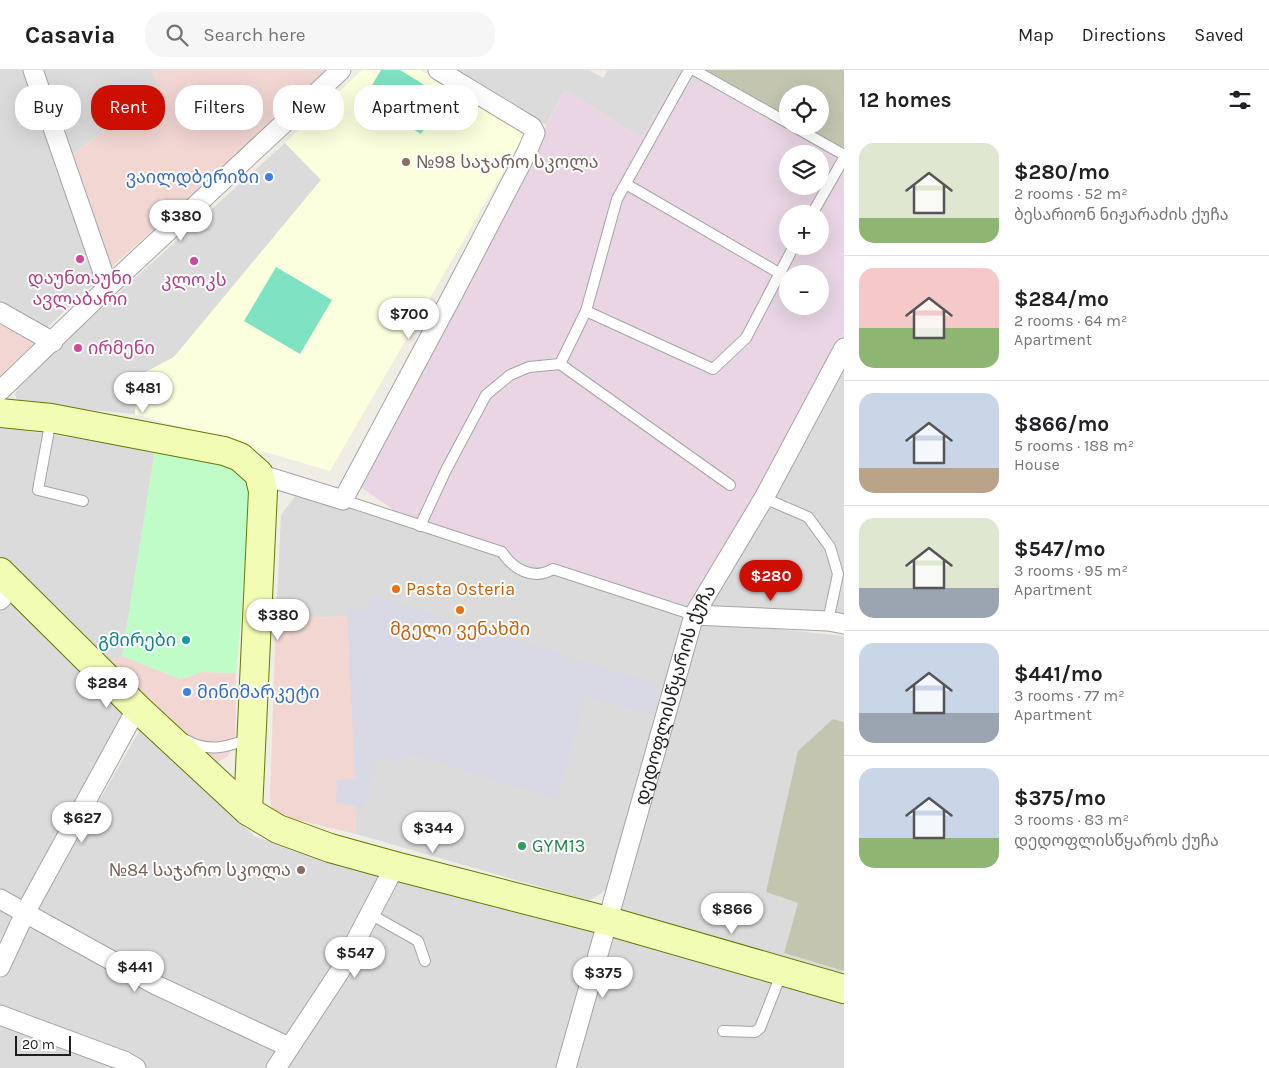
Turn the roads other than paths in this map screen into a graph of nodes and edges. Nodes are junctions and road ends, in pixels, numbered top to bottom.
1 (33, 70) edge
2 (340, 70) edge
3 (438, 70) edge
4 (689, 70) edge
5 (694, 70) edge
6 (779, 118) edge
7 (808, 135) edge
8 (844, 156) edge
9 (626, 184) junction
10 (817, 205) edge
11 (779, 272) joint
12 (108, 288) junction
13 (586, 311) junction
14 (0, 312) edge
15 (53, 342) junction
16 (844, 348) edge
17 (560, 364) junction
18 (0, 391) edge
19 (0, 413) edge
20 (51, 418) junction
21 (259, 474) junction
22 (730, 485) dead end
23 (764, 498) junction
24 (343, 500) junction
25 (83, 501) dead end
26 (420, 526) junction
27 (4, 586) edge
28 (694, 614) junction
29 (836, 623) edge
30 (137, 708) junction
31 (252, 738) junction
32 (248, 812) junction
33 (395, 866) junction
34 (0, 899) edge
35 (25, 913) junction
36 (370, 914) junction
37 (608, 921) junction
38 (425, 961) dead end
39 (0, 967) edge
40 (783, 972) junction
41 (844, 989) edge
42 (0, 1015) edge
43 (724, 1031) dead end
44 (289, 1047) junction
45 (136, 1068) edge
46 (276, 1068) edge
47 (566, 1068) edge

1 - 12 street
2 - 12 street
3 - 24 street
4 - 9 lane
5 - 6 lane
7 - 8 lane
8 - 10 lane
9 - 11 lane
9 - 13 lane
11 - 13 lane
12 - 15 street
13 - 17 lane
14 - 15 street
15 - 18 street
16 - 23 street, დედოფლისწყაროს ქუჩა
17 - 22 lane
17 - 26 lane
19 - 20 street
20 - 21 street
20 - 25 lane
21 - 24 street
21 - 31 street
23 - 28 street, დედოფლისწყაროს ქუჩა
23 - 29 lane
24 - 26 lane
26 - 28 lane
27 - 30 street
28 - 29 street
28 - 37 street, დედოფლისწყაროს ქუჩა
30 - 31 lane
30 - 32 street
30 - 35 street
31 - 32 street
32 - 33 street
33 - 36 street
33 - 37 street
34 - 35 street
35 - 39 street
35 - 44 street
36 - 38 lane
36 - 44 street
37 - 40 street
37 - 47 street, დედოფლისწყაროს ქუჩა
40 - 41 street
40 - 43 lane
42 - 45 street
44 - 46 street

